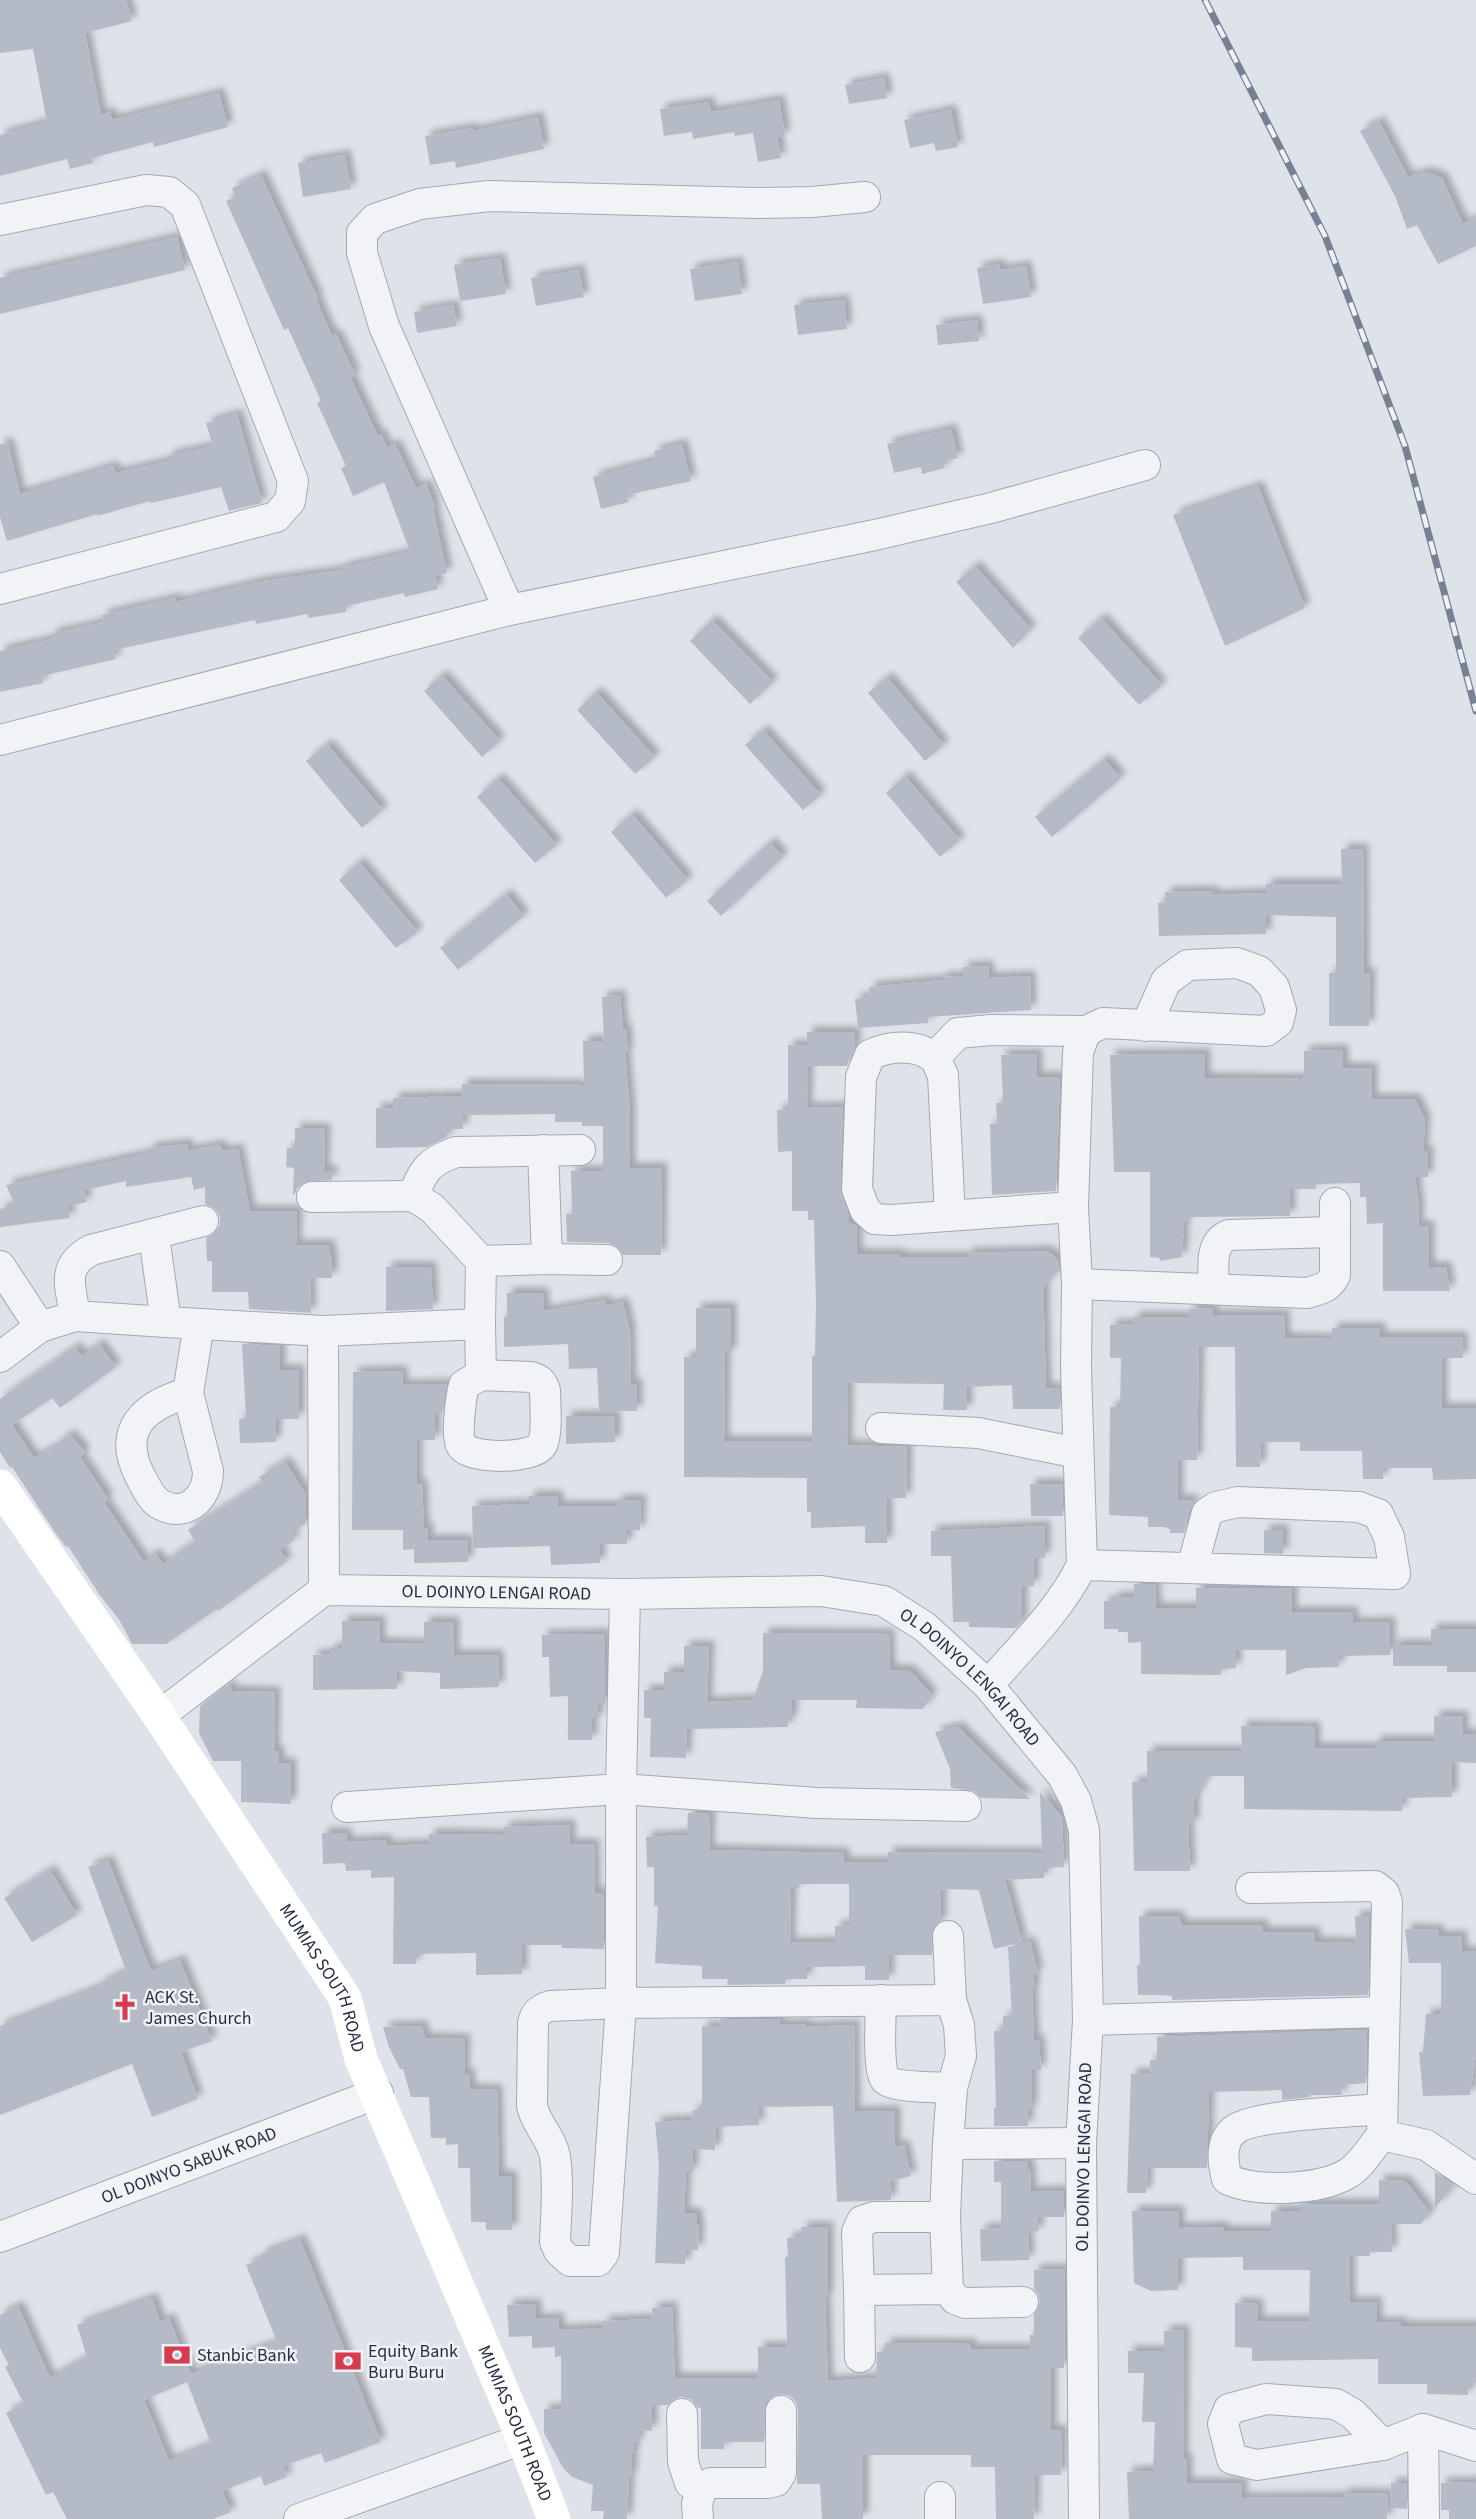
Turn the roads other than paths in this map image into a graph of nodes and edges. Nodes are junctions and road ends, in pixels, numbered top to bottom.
1 (865, 197) dead end
2 (0, 220) edge
3 (1145, 465) dead end
4 (0, 589) edge
5 (509, 610) junction
6 (0, 740) edge
7 (1146, 1026) dead end
8 (1086, 1031) junction
9 (934, 1058) junction
10 (543, 1150) junction
11 (580, 1150) dead end
12 (413, 1196) junction
13 (312, 1197) dead end
14 (1335, 1203) dead end
15 (1073, 1207) junction
16 (950, 1216) junction
17 (203, 1221) dead end
18 (1334, 1232) junction
19 (154, 1236) junction
20 (547, 1258) junction
21 (607, 1260) dead end
22 (481, 1261) junction
23 (0, 1266) edge
24 (1077, 1284) junction
25 (1214, 1289) junction
26 (75, 1316) junction
27 (166, 1322) junction
28 (480, 1323) junction
29 (199, 1324) junction
30 (40, 1327) junction
31 (323, 1331) junction
32 (0, 1357) edge
33 (481, 1375) dead end
34 (188, 1393) dead end
35 (881, 1428) dead end
36 (1078, 1454) junction
37 (0, 1486) edge
38 (1082, 1565) junction
39 (1192, 1568) junction
40 (324, 1590) junction
41 (625, 1594) junction
42 (988, 1685) junction
43 (159, 1716) junction
44 (621, 1789) junction
45 (966, 1806) dead end
46 (347, 1807) dead end
47 (1251, 1888) dead end
48 (948, 1936) dead end
49 (881, 2000) junction
50 (951, 2000) junction
51 (621, 2003) junction
52 (1383, 2012) junction
53 (1088, 2020) junction
54 (952, 2088) junction
55 (378, 2093) junction
56 (1382, 2122) junction
57 (1081, 2143) junction
58 (948, 2144) junction
59 (1476, 2179) edge
60 (945, 2217) junction
61 (0, 2237) edge
62 (948, 2289) junction
63 (859, 2290) junction
64 (1023, 2302) dead end
65 (860, 2357) dead end
66 (781, 2411) dead end
67 (682, 2414) dead end
68 (1422, 2429) junction
69 (523, 2439) junction
70 (1383, 2445) junction
71 (1476, 2446) edge
72 (702, 2487) junction
73 (299, 2519) edge
74 (554, 2519) edge
75 (698, 2519) edge
76 (1084, 2519) edge
77 (1424, 2519) edge

1 - 5 street
2 - 4 street
3 - 5 street
5 - 6 street
7 - 8 street
8 - 9 street
8 - 15 street
9 - 16 street
9 - 16 street
10 - 11 street
10 - 12 street
10 - 20 street
12 - 13 street
12 - 22 street
14 - 18 street
15 - 16 street
15 - 24 street
17 - 19 street
18 - 25 street
18 - 25 street
19 - 26 street
19 - 27 street
20 - 21 street
20 - 22 street
22 - 28 street
23 - 30 street
24 - 25 street
24 - 36 street
26 - 27 street
26 - 30 street
27 - 29 street
28 - 31 street
28 - 33 street
29 - 31 street
29 - 34 street
30 - 32 street
31 - 40 street
35 - 36 street
36 - 38 street
37 - 43 main road, MUMIAS SOUTH ROAD
38 - 39 street
38 - 42 street
39 - 39 street
40 - 41 street, OL DOINYO LENGAI ROAD
40 - 43 street
41 - 42 street, OL DOINYO LENGAI ROAD
41 - 44 street
42 - 53 street, OL DOINYO LENGAI ROAD
43 - 55 main road, MUMIAS SOUTH ROAD
44 - 45 street
44 - 46 street
44 - 51 street
47 - 52 street
48 - 50 street
49 - 50 street
49 - 51 street
49 - 54 street
50 - 54 street
51 - 51 street
52 - 53 street
52 - 56 street
53 - 57 street, OL DOINYO LENGAI ROAD
54 - 58 street
55 - 61 street, OL DOINYO SABUK ROAD
55 - 69 main road, MUMIAS SOUTH ROAD
56 - 56 street
56 - 59 street
57 - 58 street
57 - 76 street, OL DOINYO LENGAI ROAD
58 - 60 street
60 - 62 street
60 - 63 street
62 - 63 street
62 - 64 street
63 - 65 street
66 - 72 street
67 - 72 street
68 - 70 street
68 - 71 street
68 - 77 street
69 - 73 street
69 - 74 main road, MUMIAS SOUTH ROAD
70 - 70 street
72 - 75 street

